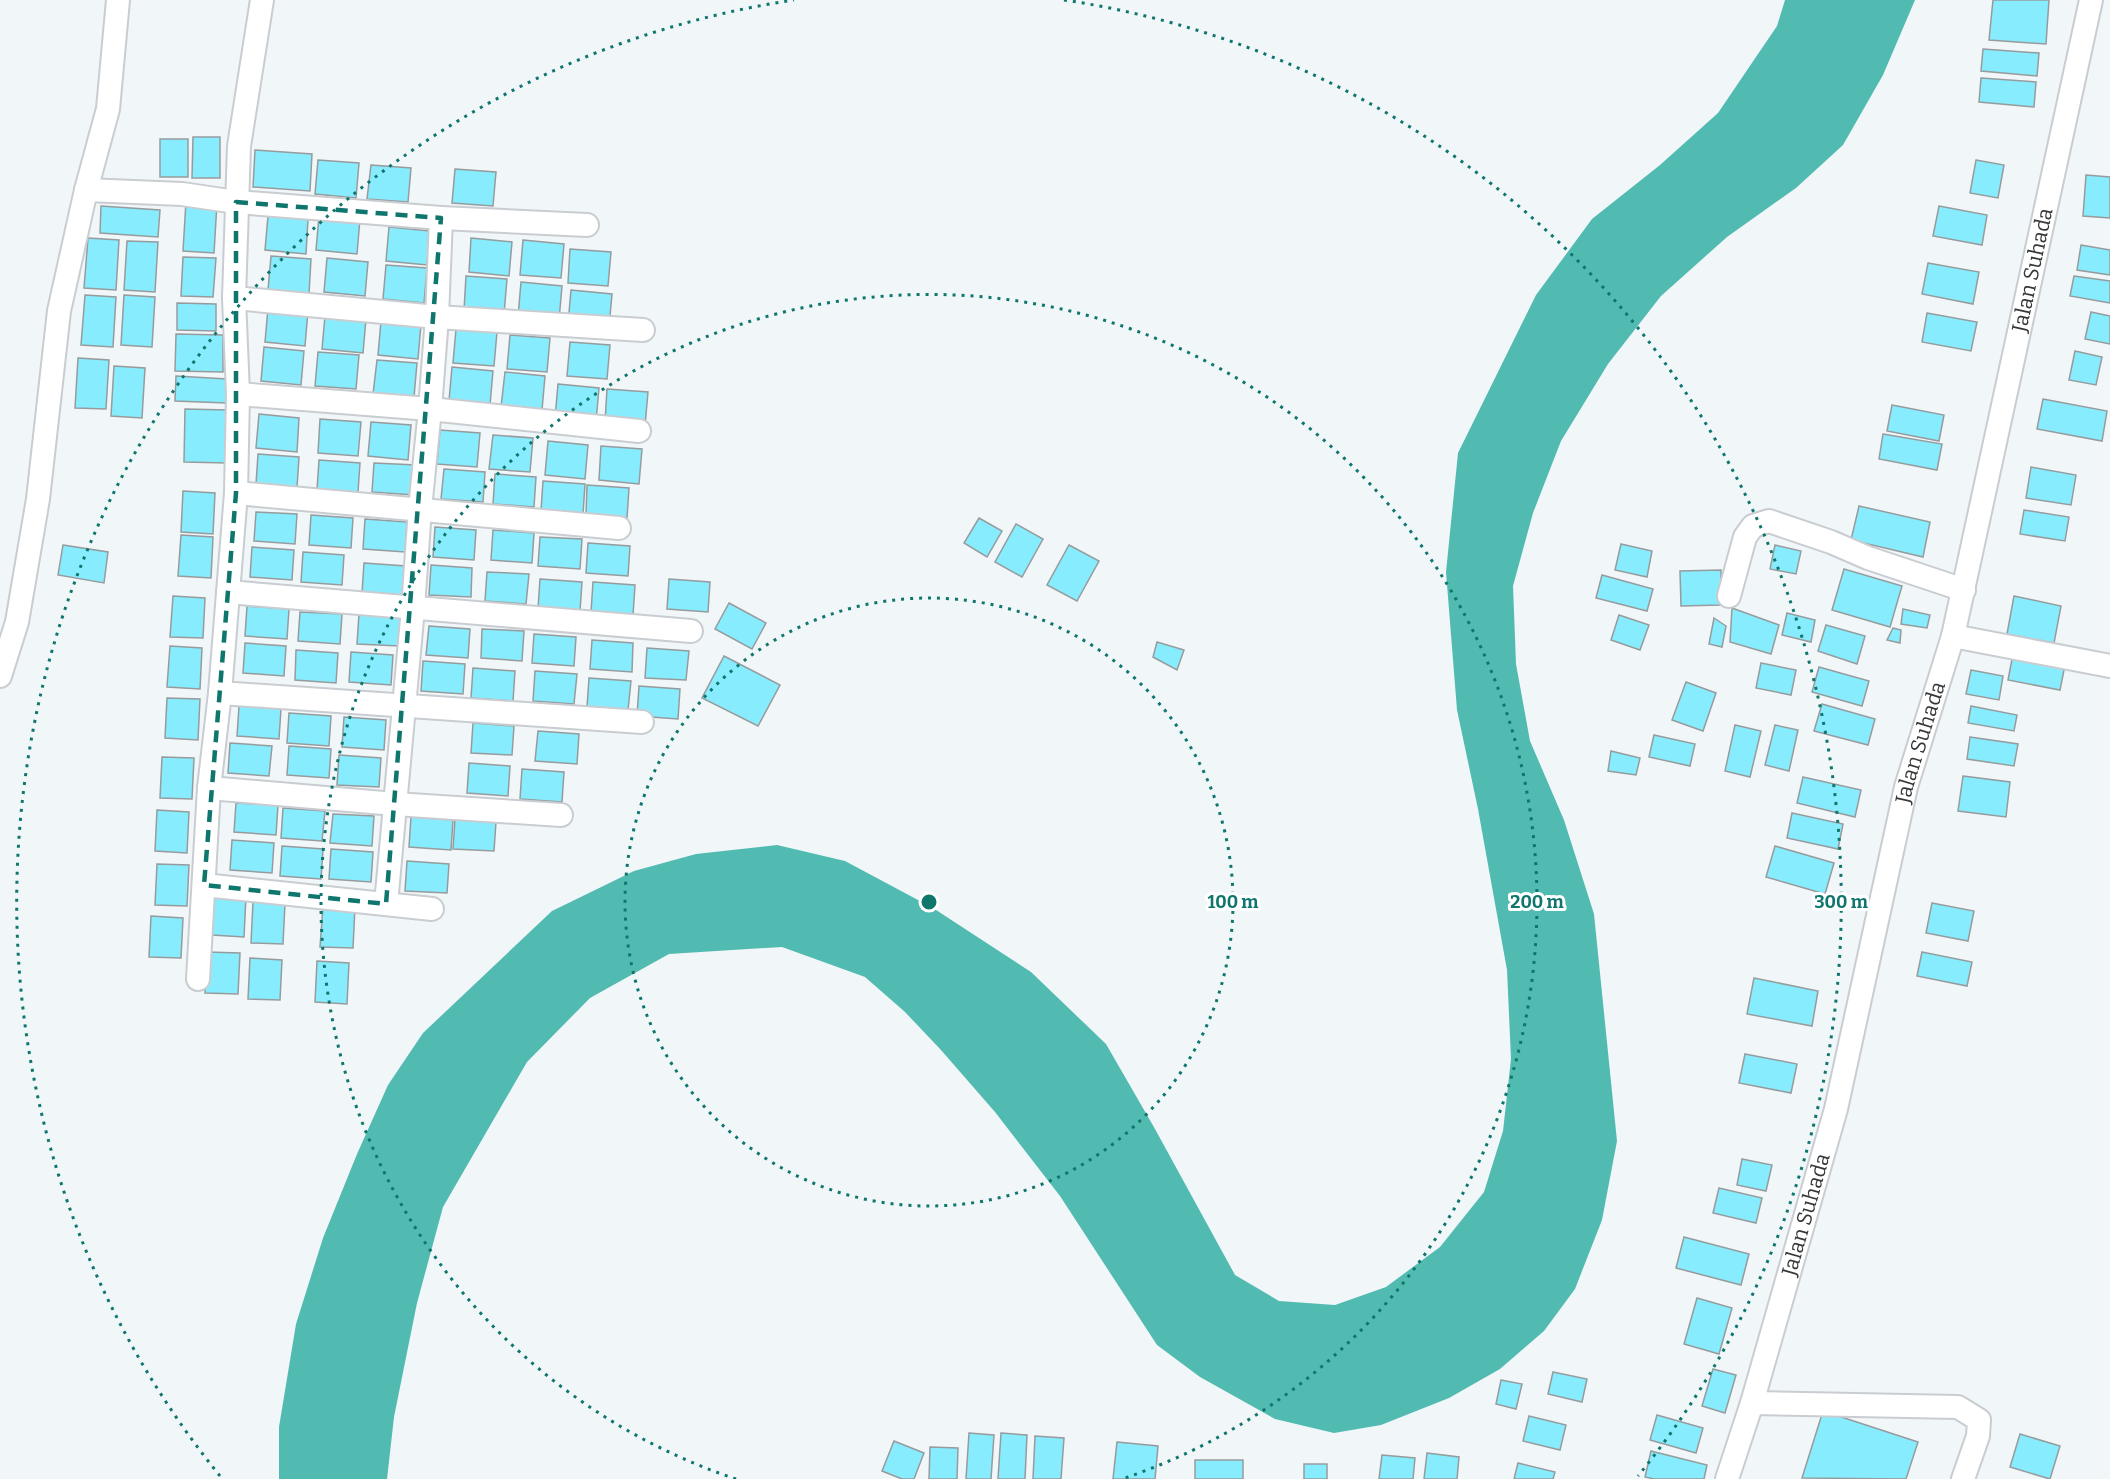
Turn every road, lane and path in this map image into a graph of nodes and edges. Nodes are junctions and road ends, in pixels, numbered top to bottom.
1 (118, 0) edge
2 (262, 0) edge
3 (2091, 0) edge
4 (86, 190) junction
5 (236, 202) junction
6 (441, 218) junction
7 (587, 225) dead end
8 (234, 298) junction
9 (437, 317) junction
10 (643, 330) dead end
11 (238, 394) junction
12 (430, 409) junction
13 (639, 431) dead end
14 (236, 493) junction
15 (420, 509) junction
16 (619, 528) dead end
17 (1964, 590) junction
18 (228, 592) junction
19 (1729, 596) dead end
20 (413, 608) junction
21 (691, 631) dead end
22 (1953, 636) junction
23 (2110, 666) edge
24 (0, 676) edge
25 (220, 693) junction
26 (404, 705) junction
27 (642, 722) dead end
28 (209, 788) junction
29 (395, 804) junction
30 (561, 815) dead end
31 (204, 885) junction
32 (386, 904) junction
33 (432, 909) dead end
34 (198, 979) dead end
35 (1752, 1403) junction
36 (1727, 1479) edge
37 (1963, 1479) edge

1 - 4 street
2 - 5 street
3 - 17 street, Jalan Suhada
4 - 5 street
4 - 24 street
5 - 6 street
5 - 8 street
6 - 7 street
6 - 9 street
8 - 9 street
8 - 11 street
9 - 10 street
9 - 12 street
11 - 12 street
11 - 14 street
12 - 13 street
12 - 15 street
14 - 15 street
14 - 18 street
15 - 16 street
15 - 20 street
17 - 19 street
17 - 22 street, Jalan Suhada
18 - 20 street
18 - 25 street
20 - 21 street
20 - 26 street
22 - 23 street
22 - 35 street, Jalan Suhada
25 - 26 street
25 - 28 street
26 - 27 street
26 - 29 street
28 - 29 street
28 - 31 street
29 - 30 street
29 - 32 street
31 - 32 street
31 - 34 street
32 - 33 street
35 - 36 street, Jalan Suhada
35 - 37 street

